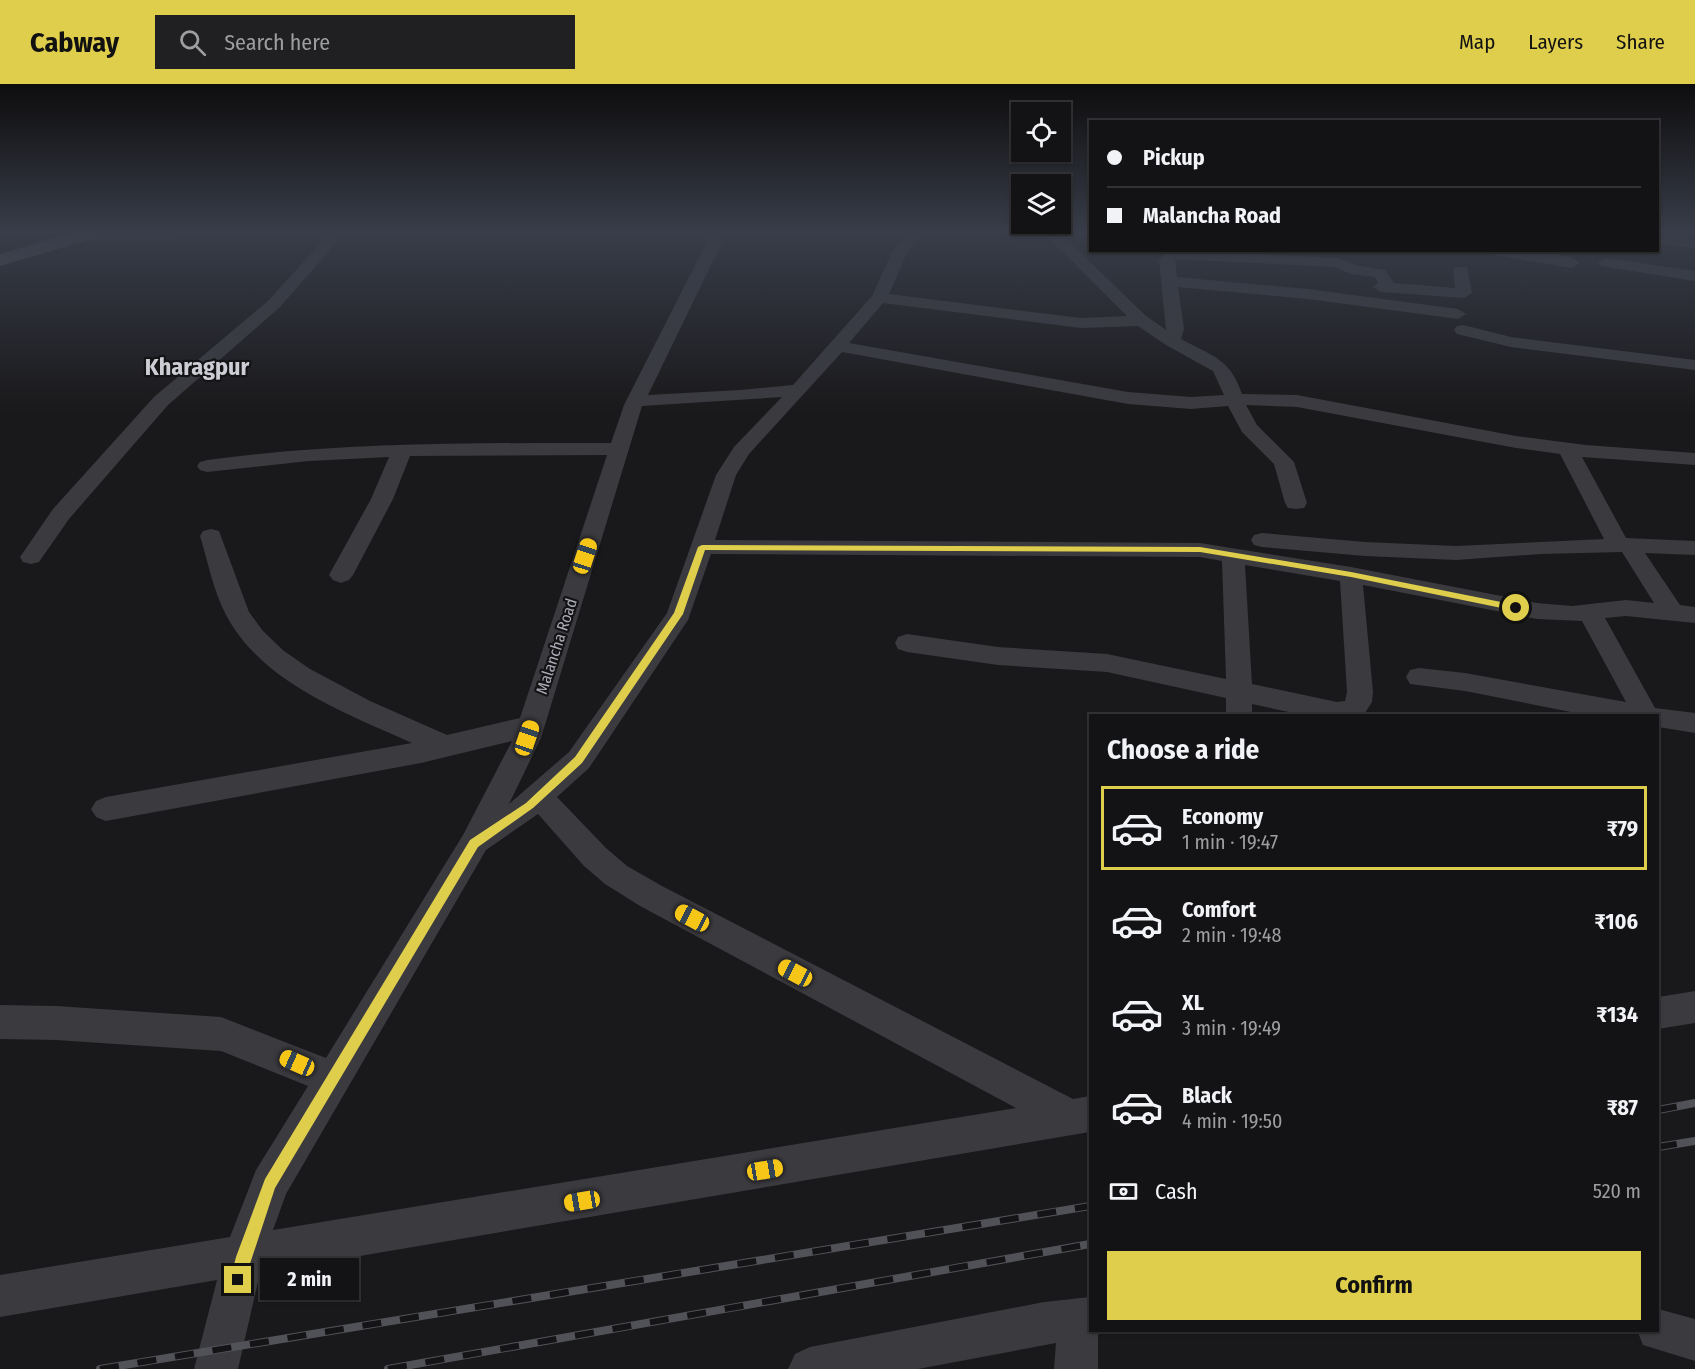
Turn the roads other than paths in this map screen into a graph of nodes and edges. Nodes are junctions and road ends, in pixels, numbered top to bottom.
1 (283, 294) edge
2 (689, 294) edge
3 (881, 294) edge
4 (1114, 294) edge
5 (1171, 294) edge
6 (1308, 294) edge
7 (879, 298) junction
8 (1142, 321) junction
9 (1172, 341) junction
10 (838, 346) junction
11 (1695, 365) edge
12 (799, 390) junction
13 (1235, 399) junction
14 (635, 401) junction
15 (619, 449) junction
16 (1568, 449) junction
17 (402, 451) junction
18 (1695, 459) edge
19 (207, 466) dead end
20 (1296, 503) dead end
21 (211, 536) dead end
22 (1262, 540) dead end
23 (1624, 545) junction
24 (702, 547) junction
25 (1695, 548) edge
26 (1233, 554) junction
27 (31, 557) dead end
28 (340, 575) dead end
29 (1351, 575) junction
30 (1590, 613) junction
31 (1684, 614) edge
32 (907, 643) dead end
33 (1419, 677) dead end
34 (1239, 704) edge
35 (1635, 714) edge
36 (1645, 714) edge
37 (1659, 717) edge
38 (1695, 723) edge
39 (531, 726) junction
40 (445, 746) junction
41 (539, 796) junction
42 (106, 809) dead end
43 (474, 844) junction
44 (1695, 1007) edge
45 (1659, 1013) edge
46 (0, 1022) edge
47 (333, 1079) junction
48 (1081, 1116) edge
49 (243, 1257) junction
50 (0, 1296) edge
51 (1084, 1319) edge
52 (1659, 1330) edge
53 (1695, 1340) edge
54 (216, 1369) edge
55 (810, 1369) edge
56 (1077, 1369) edge

1 - 27 street
2 - 14 street, Malancha Road
3 - 7 street
4 - 8 street
5 - 9 street
6 - 11 street
7 - 8 street
7 - 10 street
8 - 9 street
9 - 13 street
10 - 12 street
10 - 13 street
12 - 14 street
12 - 24 street
13 - 16 street
13 - 20 street
14 - 15 street, Malancha Road
15 - 17 street
15 - 39 street, Malancha Road
16 - 18 street
16 - 23 street
17 - 19 street
17 - 28 street
21 - 40 street
22 - 23 street
23 - 25 street
23 - 31 street
24 - 26 street
24 - 41 street
26 - 29 street
26 - 34 street
29 - 30 street
29 - 34 street
30 - 31 street
30 - 36 street
32 - 34 street
33 - 35 street
37 - 38 street
39 - 40 street
39 - 43 street, Malancha Road
40 - 42 street
41 - 43 street
41 - 48 street
43 - 47 street, Malancha Road
44 - 45 street
46 - 47 street
47 - 49 street, Malancha Road
48 - 49 street
49 - 50 street
49 - 54 street, Malancha Road
51 - 55 street
51 - 56 street
52 - 53 street

